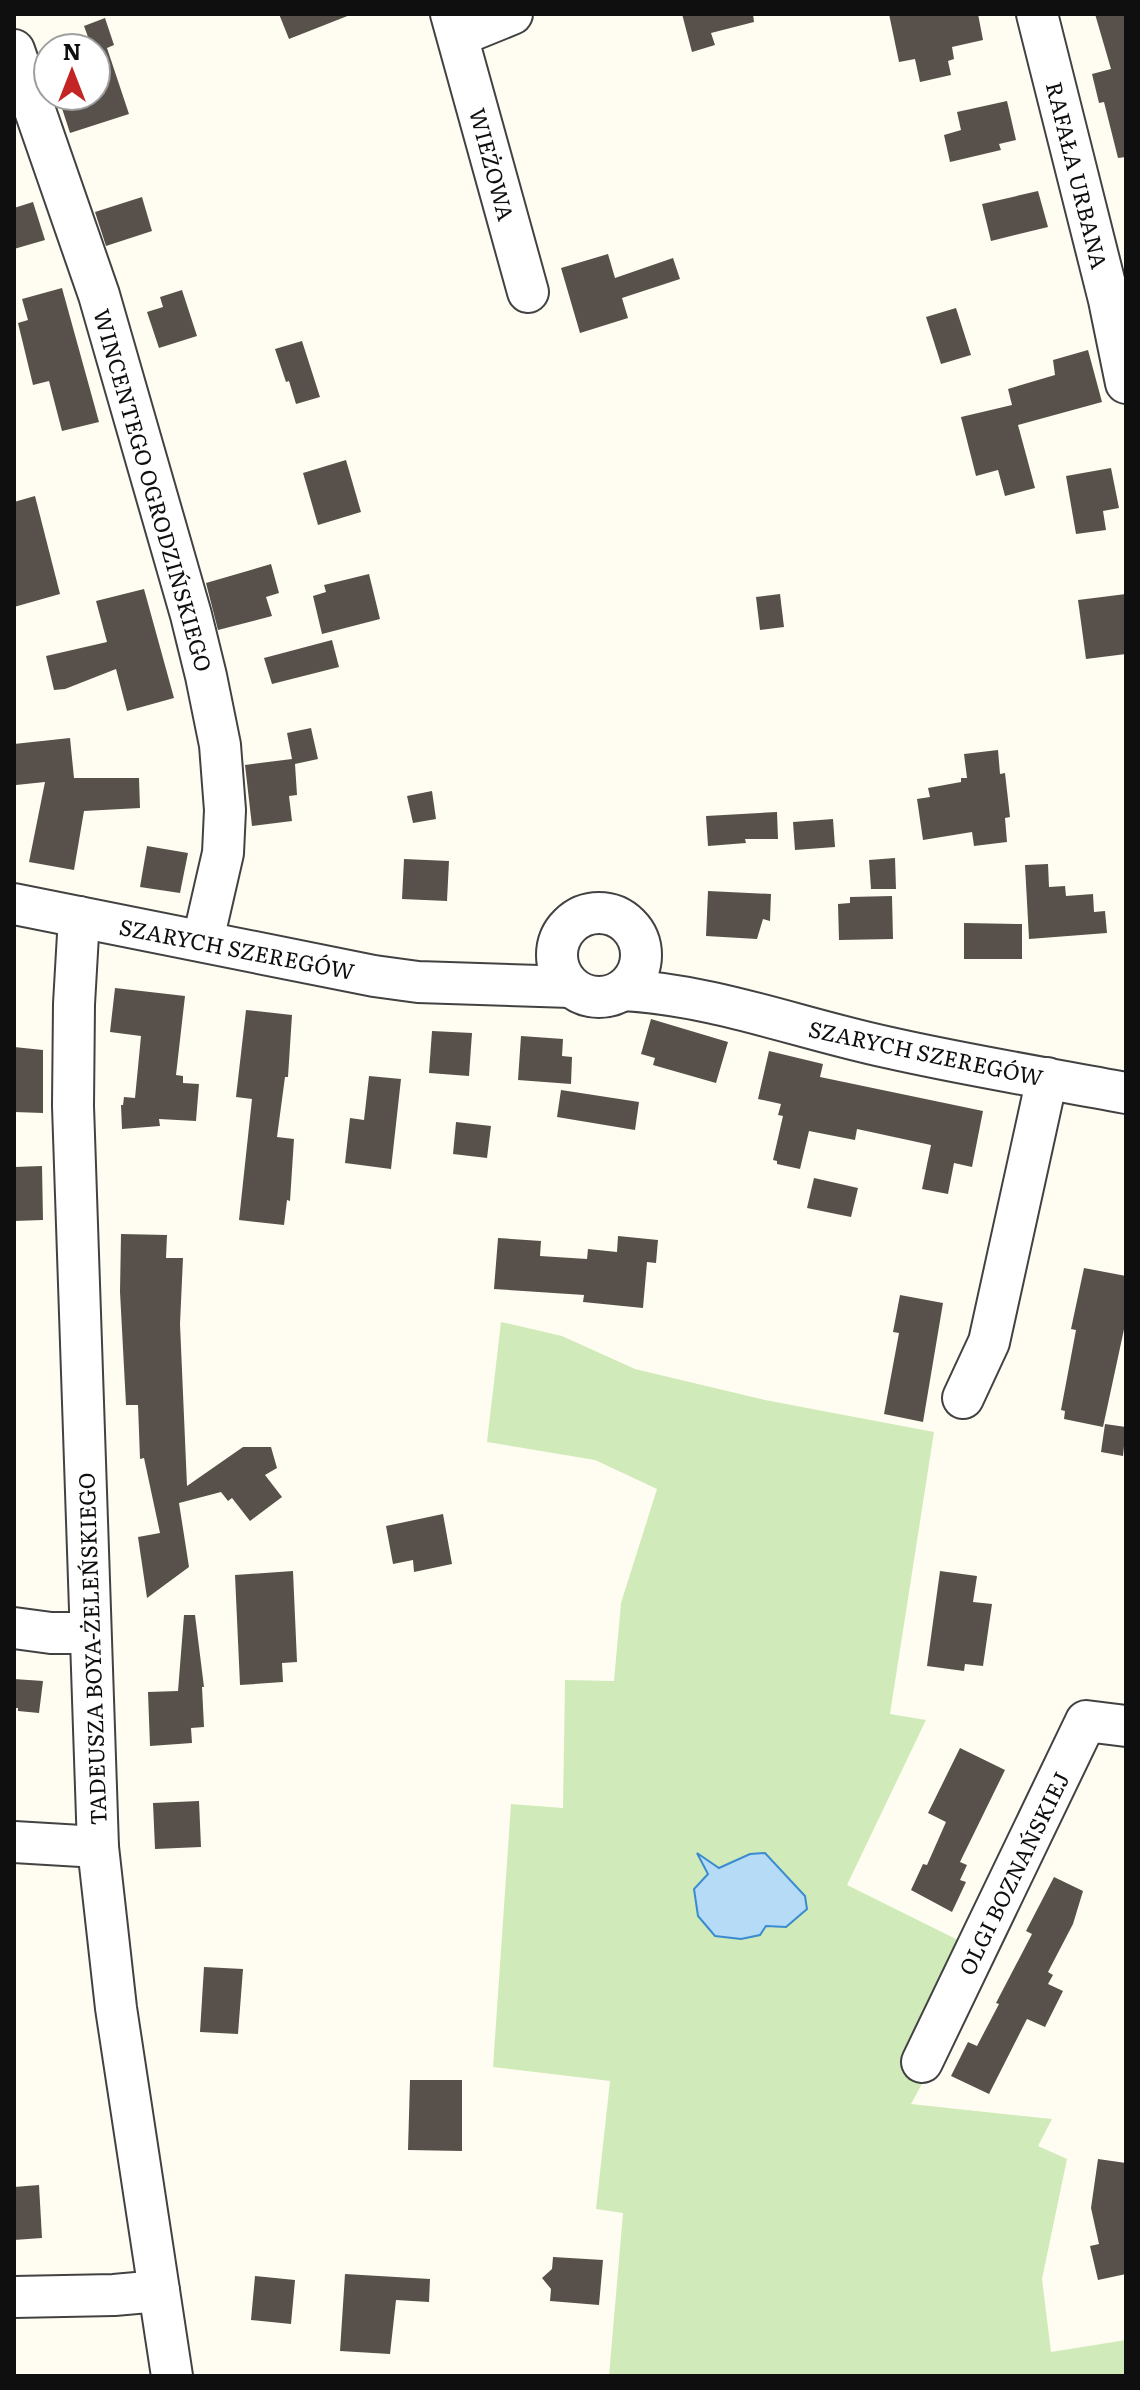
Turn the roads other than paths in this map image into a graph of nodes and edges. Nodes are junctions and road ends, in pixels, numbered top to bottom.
1 (512, 14) edge
2 (1037, 14) edge
3 (454, 25) edge
4 (14, 50) edge
5 (528, 292) dead end
6 (1126, 383) edge
7 (14, 904) edge
8 (79, 917) junction
9 (638, 937) junction
10 (560, 939) junction
11 (203, 940) junction
12 (461, 982) junction
13 (571, 987) junction
14 (623, 990) junction
15 (728, 1005) junction
16 (1047, 1078) junction
17 (1126, 1093) edge
18 (963, 1398) dead end
19 (14, 1628) edge
20 (90, 1633) junction
21 (1126, 1726) edge
22 (14, 1842) edge
23 (98, 1847) junction
24 (922, 2062) dead end
25 (159, 2291) junction
26 (14, 2297) edge
27 (172, 2376) edge

1 - 3 street, WIEŻOWA
2 - 6 street, RAFAŁA URBANA
3 - 5 street, WIEŻOWA
4 - 11 street, WINCENTEGO OGRODZIŃSKIEGO
7 - 8 street, SZARYCH SZEREGÓW
8 - 11 street, SZARYCH SZEREGÓW
8 - 20 street, TADEUSZA BOYA-ŻELEŃSKIEGO
9 - 10 street
9 - 14 street
9 - 15 street, SZARYCH SZEREGÓW
10 - 12 street, SZARYCH SZEREGÓW
10 - 13 street
11 - 12 street, SZARYCH SZEREGÓW
12 - 13 street, SZARYCH SZEREGÓW
13 - 14 street
14 - 15 street, SZARYCH SZEREGÓW
15 - 16 street, SZARYCH SZEREGÓW
16 - 17 street, SZARYCH SZEREGÓW
16 - 18 street
19 - 20 street
20 - 23 street, TADEUSZA BOYA-ŻELEŃSKIEGO
21 - 24 street, OLGI BOZNAŃSKIEJ
22 - 23 street
23 - 25 street, TADEUSZA BOYA-ŻELEŃSKIEGO
25 - 26 street
25 - 27 street, TADEUSZA BOYA-ŻELEŃSKIEGO

